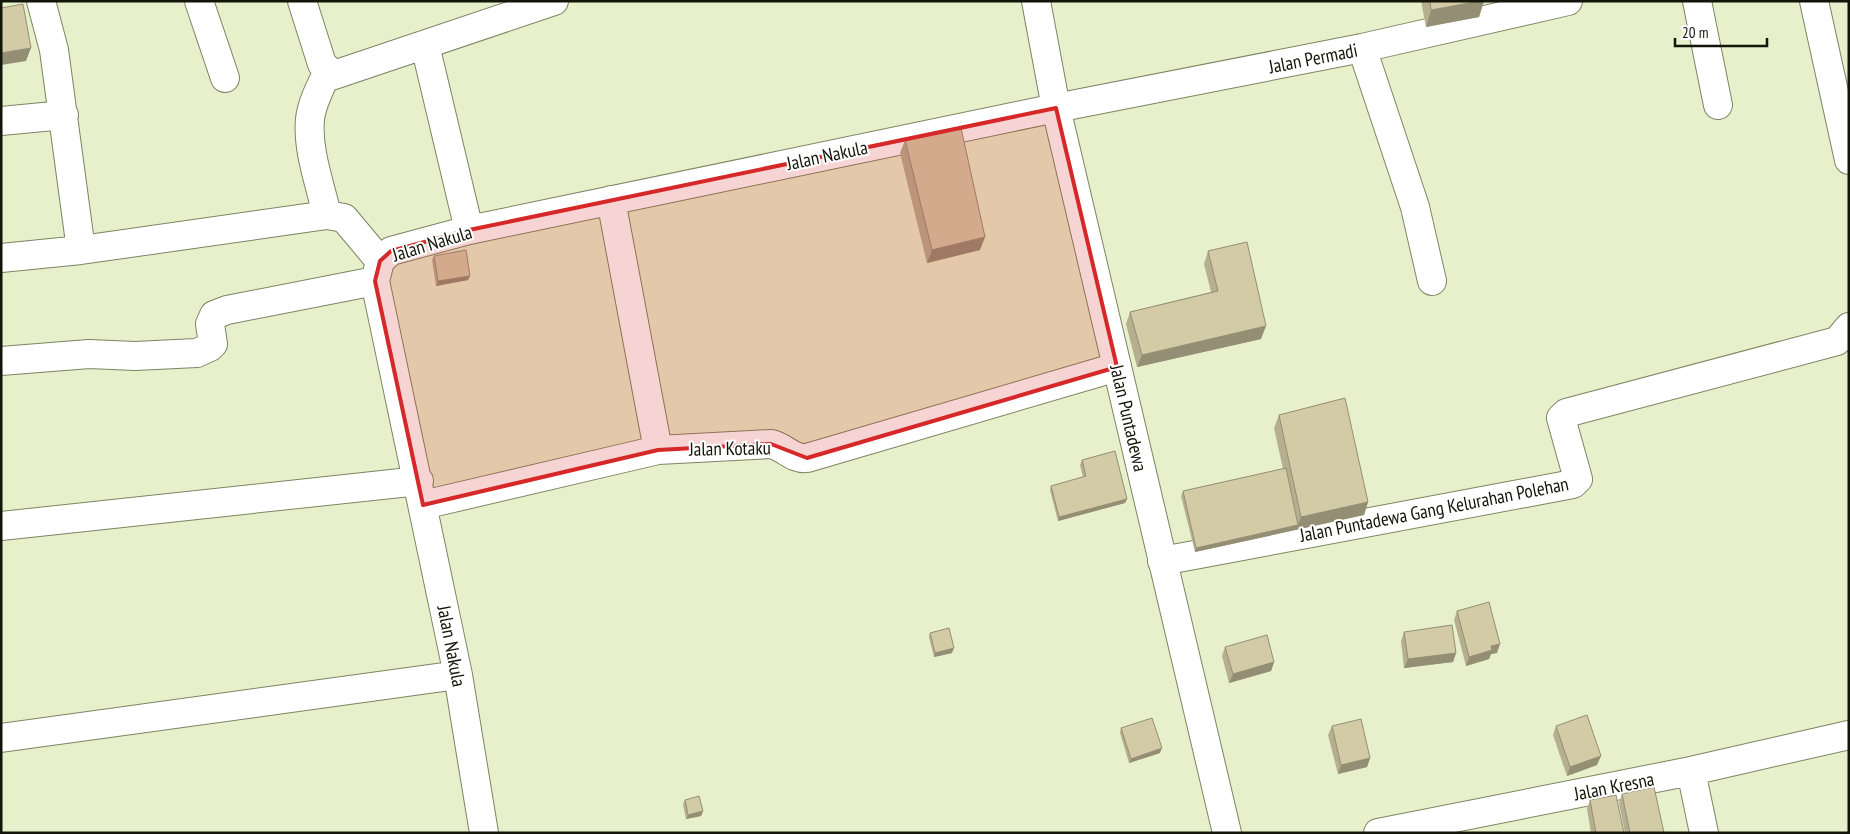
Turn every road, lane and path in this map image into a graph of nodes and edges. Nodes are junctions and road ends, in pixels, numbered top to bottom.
1 (41, 1) edge
2 (199, 1) edge
3 (302, 1) edge
4 (554, 1) edge
5 (1036, 1) edge
6 (1568, 1) edge
7 (1697, 1) edge
8 (1814, 1) edge
9 (425, 45) junction
10 (1362, 48) junction
11 (328, 71) junction
12 (225, 78) dead end
13 (1718, 105) dead end
14 (1056, 108) junction
15 (64, 115) junction
16 (1, 121) edge
17 (1849, 160) edge
18 (611, 200) junction
19 (327, 215) junction
20 (469, 230) junction
21 (81, 250) junction
22 (1, 258) edge
23 (378, 271) junction
24 (1432, 281) dead end
25 (1849, 327) edge
26 (1, 361) edge
27 (1118, 367) junction
28 (658, 450) junction
29 (421, 493) junction
30 (1, 526) edge
31 (1162, 561) junction
32 (458, 675) junction
33 (1849, 735) edge
34 (1, 738) edge
35 (1691, 771) junction
36 (484, 833) edge
37 (1227, 833) edge
38 (1378, 833) edge
39 (1704, 833) edge

1 - 15 street
2 - 12 street
3 - 11 street
4 - 9 street
5 - 14 street, Jalan Puntadewa
6 - 10 street, Jalan Permadi
7 - 13 street
8 - 17 street
9 - 11 street
9 - 20 street
10 - 14 street, Jalan Permadi
10 - 24 street
11 - 19 street
14 - 18 street, Jalan Nakula
14 - 27 street, Jalan Puntadewa
15 - 16 street
15 - 21 street
18 - 20 street, Jalan Nakula
18 - 28 street
19 - 21 street
19 - 23 street
20 - 23 street, Jalan Nakula
21 - 22 street
23 - 26 street
23 - 29 street, Jalan Nakula
25 - 31 street, Jalan Puntadewa Gang Kelurahan Polehan
27 - 28 street, Jalan Kotaku
27 - 31 street, Jalan Puntadewa
28 - 29 street, Jalan Kotaku
29 - 30 street, Jalan Kotaku
29 - 32 street, Jalan Nakula
31 - 37 street, Jalan Puntadewa
32 - 34 street
32 - 36 street, Jalan Nakula
33 - 35 street, Jalan Kresna
35 - 38 street, Jalan Kresna
35 - 39 street

